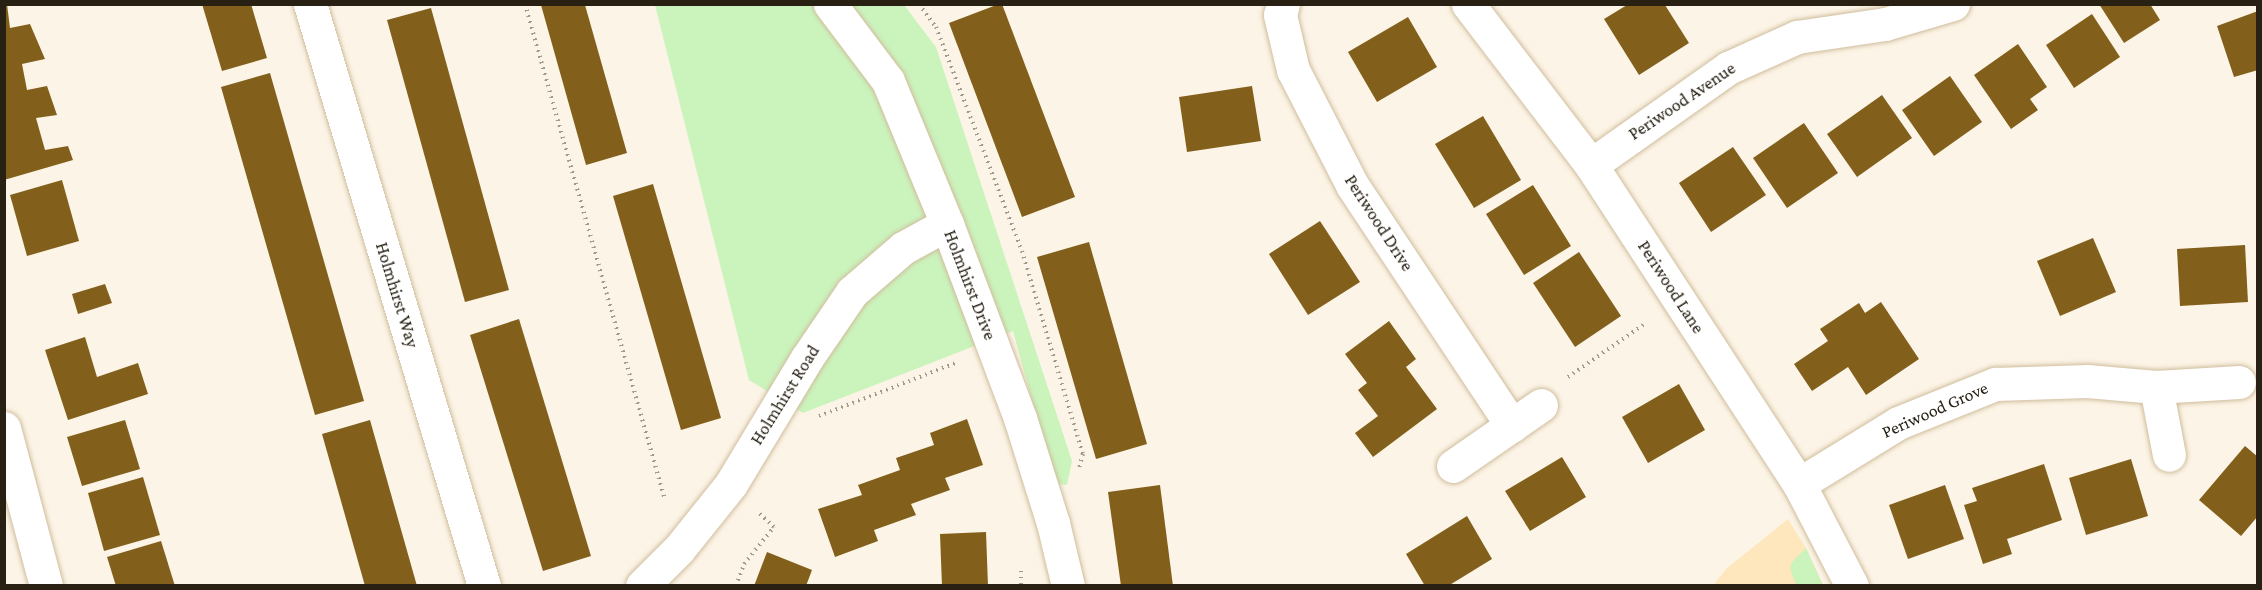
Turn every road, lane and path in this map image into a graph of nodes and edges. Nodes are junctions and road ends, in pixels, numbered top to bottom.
1 (310, 4) edge
2 (525, 4) edge
3 (830, 4) edge
4 (919, 4) edge
5 (1283, 4) edge
6 (1468, 4) edge
7 (1953, 4) edge
8 (1591, 165) junction
9 (947, 224) junction
10 (1680, 300) junction
11 (993, 347) junction
12 (2239, 382) dead end
13 (2156, 387) junction
14 (1541, 405) joint
15 (1512, 426) junction
16 (4, 428) edge
17 (759, 437) junction
18 (2169, 455) dead end
19 (1453, 466) dead end
20 (1077, 476) dead end
21 (731, 484) junction
22 (1799, 484) junction
23 (679, 549) junction
24 (46, 585) edge
25 (484, 585) edge
26 (642, 585) edge
27 (736, 585) edge
28 (1068, 585) edge
29 (1852, 585) edge

1 - 25 street, Holmhirst Way
2 - 23 path
3 - 9 street, Holmhirst Drive
4 - 20 path
5 - 15 street, Periwood Drive
6 - 8 street, Periwood Lane
7 - 8 street, Periwood Avenue
8 - 10 street, Periwood Lane
9 - 11 street, Holmhirst Drive
9 - 17 street, Holmhirst Road
10 - 14 path
10 - 22 street, Periwood Lane
11 - 17 path
11 - 28 street, Holmhirst Drive
12 - 13 street, Periwood Grove
13 - 18 street
13 - 22 street, Periwood Grove
14 - 15 street
15 - 19 street
16 - 24 street
17 - 21 street, Holmhirst Road
21 - 23 street, Holmhirst Road
21 - 27 path
22 - 29 street, Periwood Lane
23 - 26 street, Holmhirst Road

